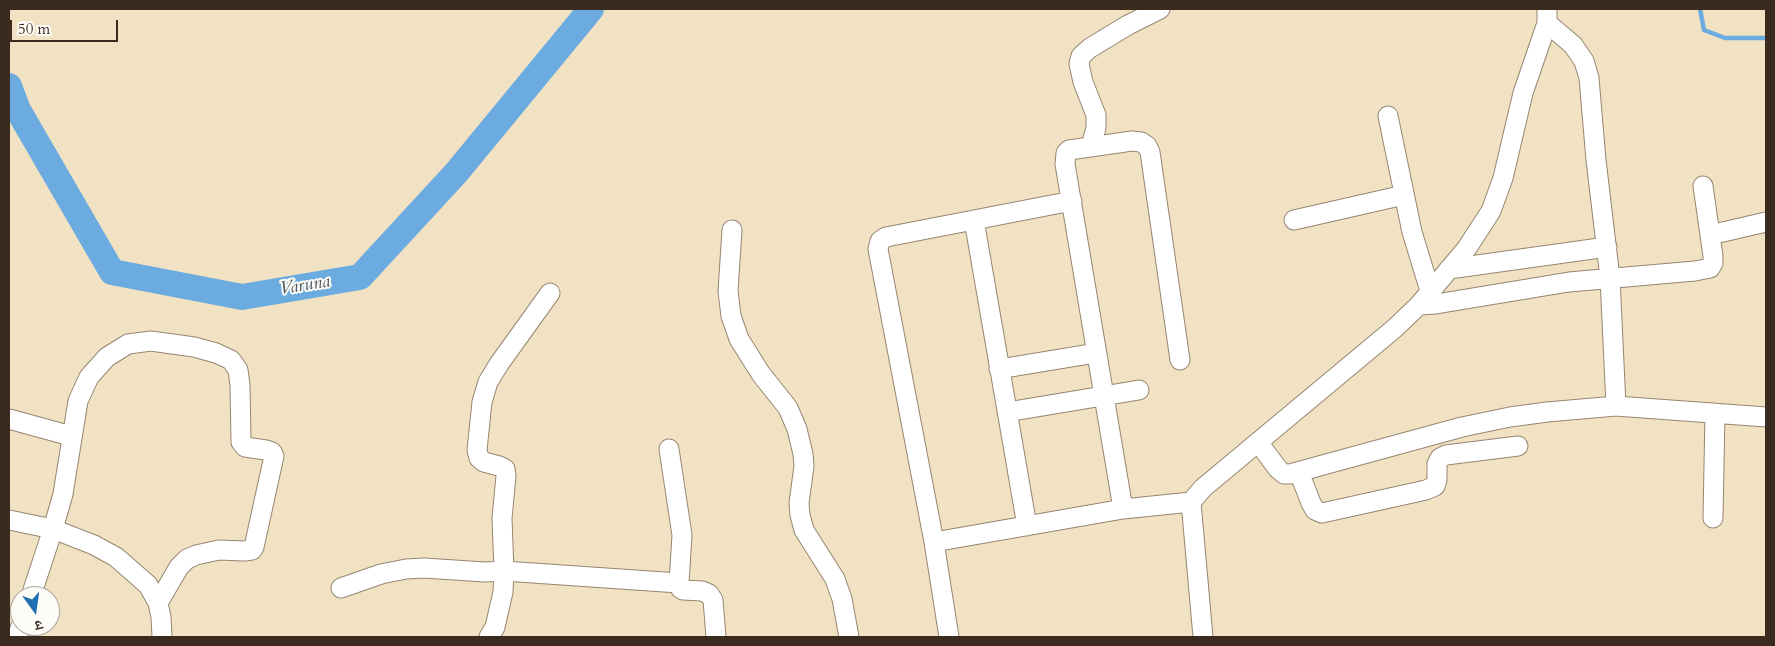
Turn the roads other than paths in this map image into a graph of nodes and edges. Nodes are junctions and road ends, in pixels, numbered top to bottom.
1 (1160, 9) edge
2 (1547, 16) edge
3 (1388, 116) dead end
4 (1091, 146) junction
5 (1703, 186) dead end
6 (1404, 195) junction
7 (1072, 202) junction
8 (974, 220) junction
9 (1294, 220) dead end
10 (1766, 222) edge
11 (732, 230) dead end
12 (1710, 236) junction
13 (1607, 247) junction
14 (1449, 269) junction
15 (1610, 278) junction
16 (550, 293) dead end
17 (1425, 298) junction
18 (1096, 354) junction
19 (1180, 360) dead end
20 (1000, 369) junction
21 (1139, 390) dead end
22 (1103, 397) junction
23 (1616, 406) junction
24 (1007, 412) junction
25 (1715, 413) junction
26 (1766, 417) edge
27 (9, 419) edge
28 (71, 436) junction
29 (1258, 442) junction
30 (1518, 446) dead end
31 (669, 449) dead end
32 (1299, 472) junction
33 (1191, 502) junction
34 (1123, 509) junction
35 (1713, 518) dead end
36 (9, 520) edge
37 (1027, 526) junction
38 (53, 529) junction
39 (934, 542) junction
40 (504, 571) junction
41 (678, 582) junction
42 (34, 586) edge
43 (340, 588) dead end
44 (158, 603) junction
45 (162, 637) edge
46 (489, 637) edge
47 (716, 637) edge
48 (849, 637) edge
49 (949, 637) edge
50 (1203, 637) edge

1 - 4 street
2 - 13 street
2 - 14 street
3 - 6 street
4 - 7 street
4 - 19 street
5 - 12 street
6 - 9 street
6 - 17 street
7 - 8 street
7 - 18 street
8 - 20 street
8 - 39 street
10 - 12 street
11 - 48 street
12 - 15 street
13 - 14 street
13 - 15 street
14 - 17 street
15 - 17 street
15 - 23 street
16 - 40 street
17 - 29 street
18 - 20 street
18 - 22 street
20 - 24 street
21 - 22 street
22 - 24 street
22 - 34 street
23 - 25 street
23 - 32 street
24 - 37 street
25 - 26 street
25 - 35 street
27 - 28 street
28 - 38 street
28 - 44 street
29 - 32 street
29 - 33 street
30 - 32 street
31 - 41 street
33 - 34 street
33 - 50 street
34 - 37 street
36 - 38 street
37 - 39 street
38 - 42 street
38 - 44 street
39 - 49 street
40 - 41 street
40 - 43 street
40 - 46 street
41 - 47 street
44 - 45 street

